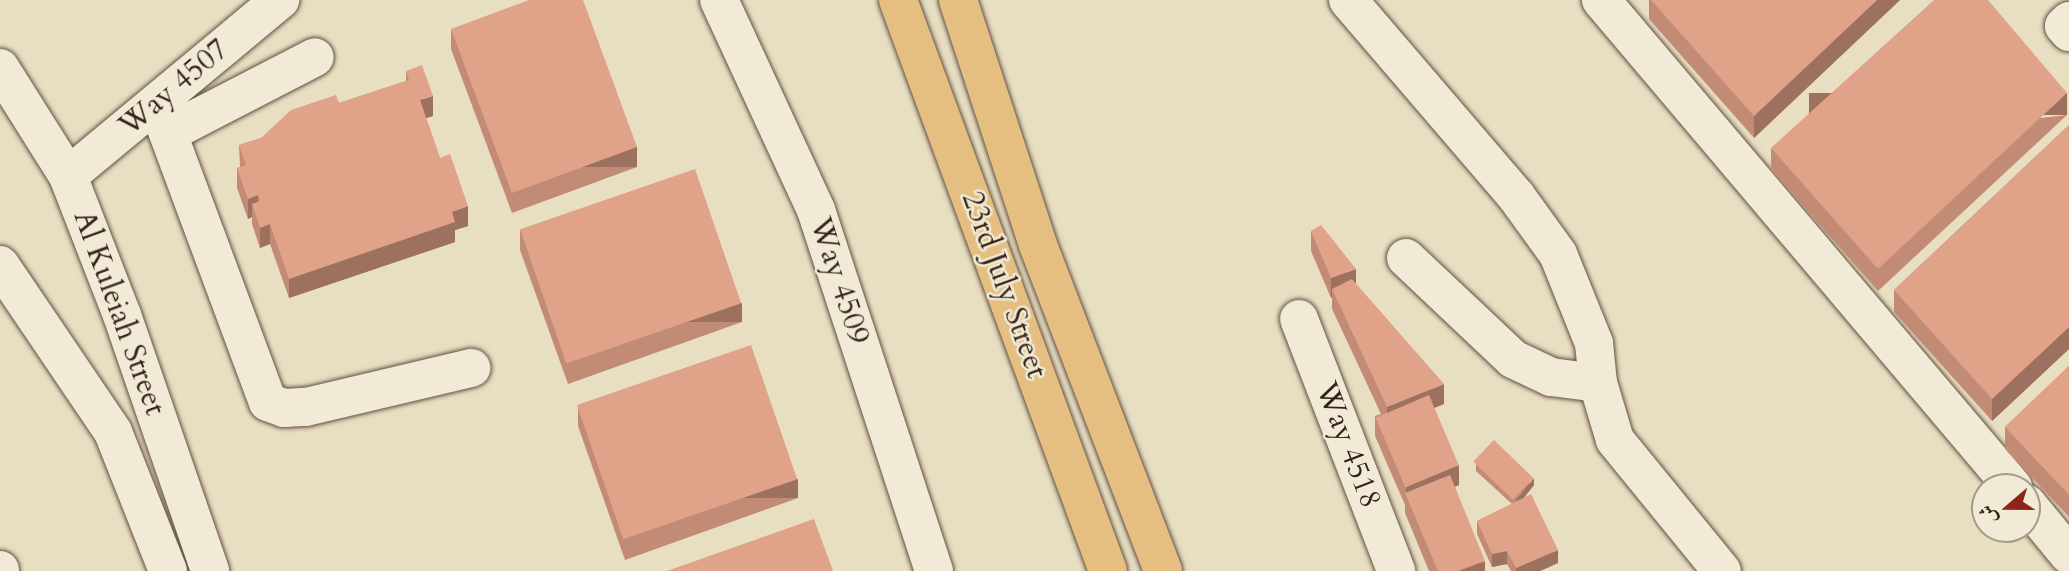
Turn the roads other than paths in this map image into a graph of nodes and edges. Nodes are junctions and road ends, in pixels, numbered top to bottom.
1 (280, 0) edge
2 (719, 0) edge
3 (898, 0) edge
4 (958, 0) edge
5 (1348, 0) edge
6 (1601, 0) edge
7 (2069, 21) edge
8 (2069, 32) edge
9 (316, 57) dead end
10 (0, 68) edge
11 (162, 119) junction
12 (68, 176) junction
13 (1406, 258) dead end
14 (0, 265) edge
15 (1299, 319) dead end
16 (471, 368) dead end
17 (1598, 383) junction
18 (2000, 473) edge
19 (2041, 521) edge
20 (2069, 555) edge
21 (167, 571) edge
22 (210, 571) edge
23 (934, 571) edge
24 (1108, 571) edge
25 (1163, 571) edge
26 (1396, 571) edge
27 (1722, 571) edge

1 - 11 street, Way 4507
2 - 23 street, Way 4509
3 - 24 main road, 23rd July Street
4 - 25 main road, 23rd July Street
5 - 17 street
6 - 18 street
7 - 8 street
9 - 11 street
10 - 12 street, Al Kuleiah Street
11 - 12 street, Way 4507
11 - 16 street
12 - 22 street, Al Kuleiah Street
13 - 17 street
14 - 21 street, Al Kuleiah Street
15 - 26 street, Way 4518
17 - 27 street
19 - 20 street

